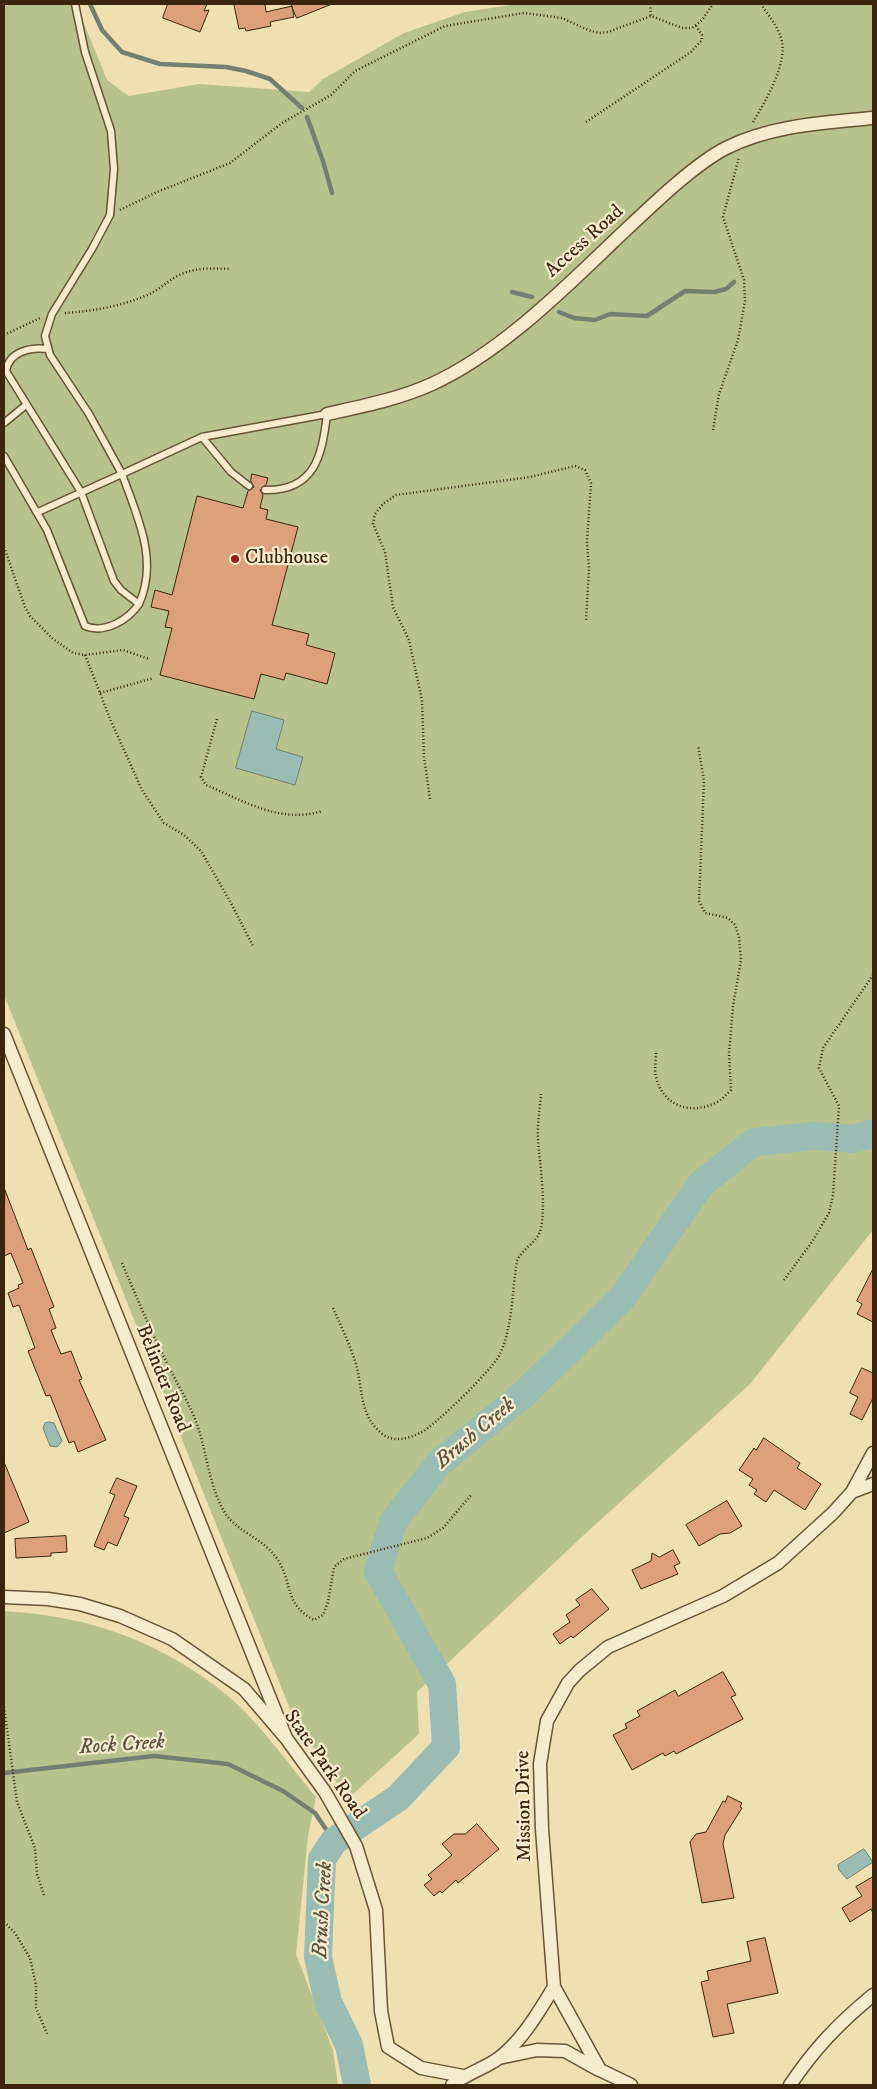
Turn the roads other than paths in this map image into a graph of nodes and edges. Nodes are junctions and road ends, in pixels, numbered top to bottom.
1 (75, 4) edge
2 (873, 118) edge
3 (48, 349) junction
4 (26, 405) junction
5 (327, 414) junction
6 (4, 423) edge
7 (202, 437) junction
8 (4, 456) edge
9 (122, 474) junction
10 (249, 486) dead end
11 (265, 490) dead end
12 (81, 492) junction
13 (38, 512) junction
14 (139, 604) junction
15 (4, 1034) edge
16 (873, 1453) edge
17 (873, 1484) edge
18 (852, 1492) junction
19 (4, 1597) edge
20 (286, 1738) junction
21 (554, 1987) junction
22 (873, 1995) edge
23 (500, 2058) junction
24 (600, 2070) junction
25 (463, 2076) junction
26 (452, 2085) edge
27 (611, 2085) edge
28 (630, 2085) edge
29 (790, 2085) edge

1 - 3 lane
2 - 5 street, Access Road
3 - 4 lane
3 - 9 lane
4 - 6 lane
4 - 12 lane
5 - 7 lane
5 - 11 lane
7 - 9 lane
7 - 10 lane
8 - 13 lane
9 - 12 lane
9 - 14 lane
12 - 13 lane
12 - 14 lane
13 - 14 lane
15 - 20 street, Belinder Road
16 - 18 street, Mission Drive
17 - 18 street
18 - 21 street, Mission Drive
19 - 20 street, State Park Road
20 - 25 street, State Park Road
21 - 23 street
21 - 24 street, Mission Drive
22 - 29 street
23 - 24 street
23 - 25 street
24 - 27 street, Mission Drive
24 - 28 street
25 - 26 street

